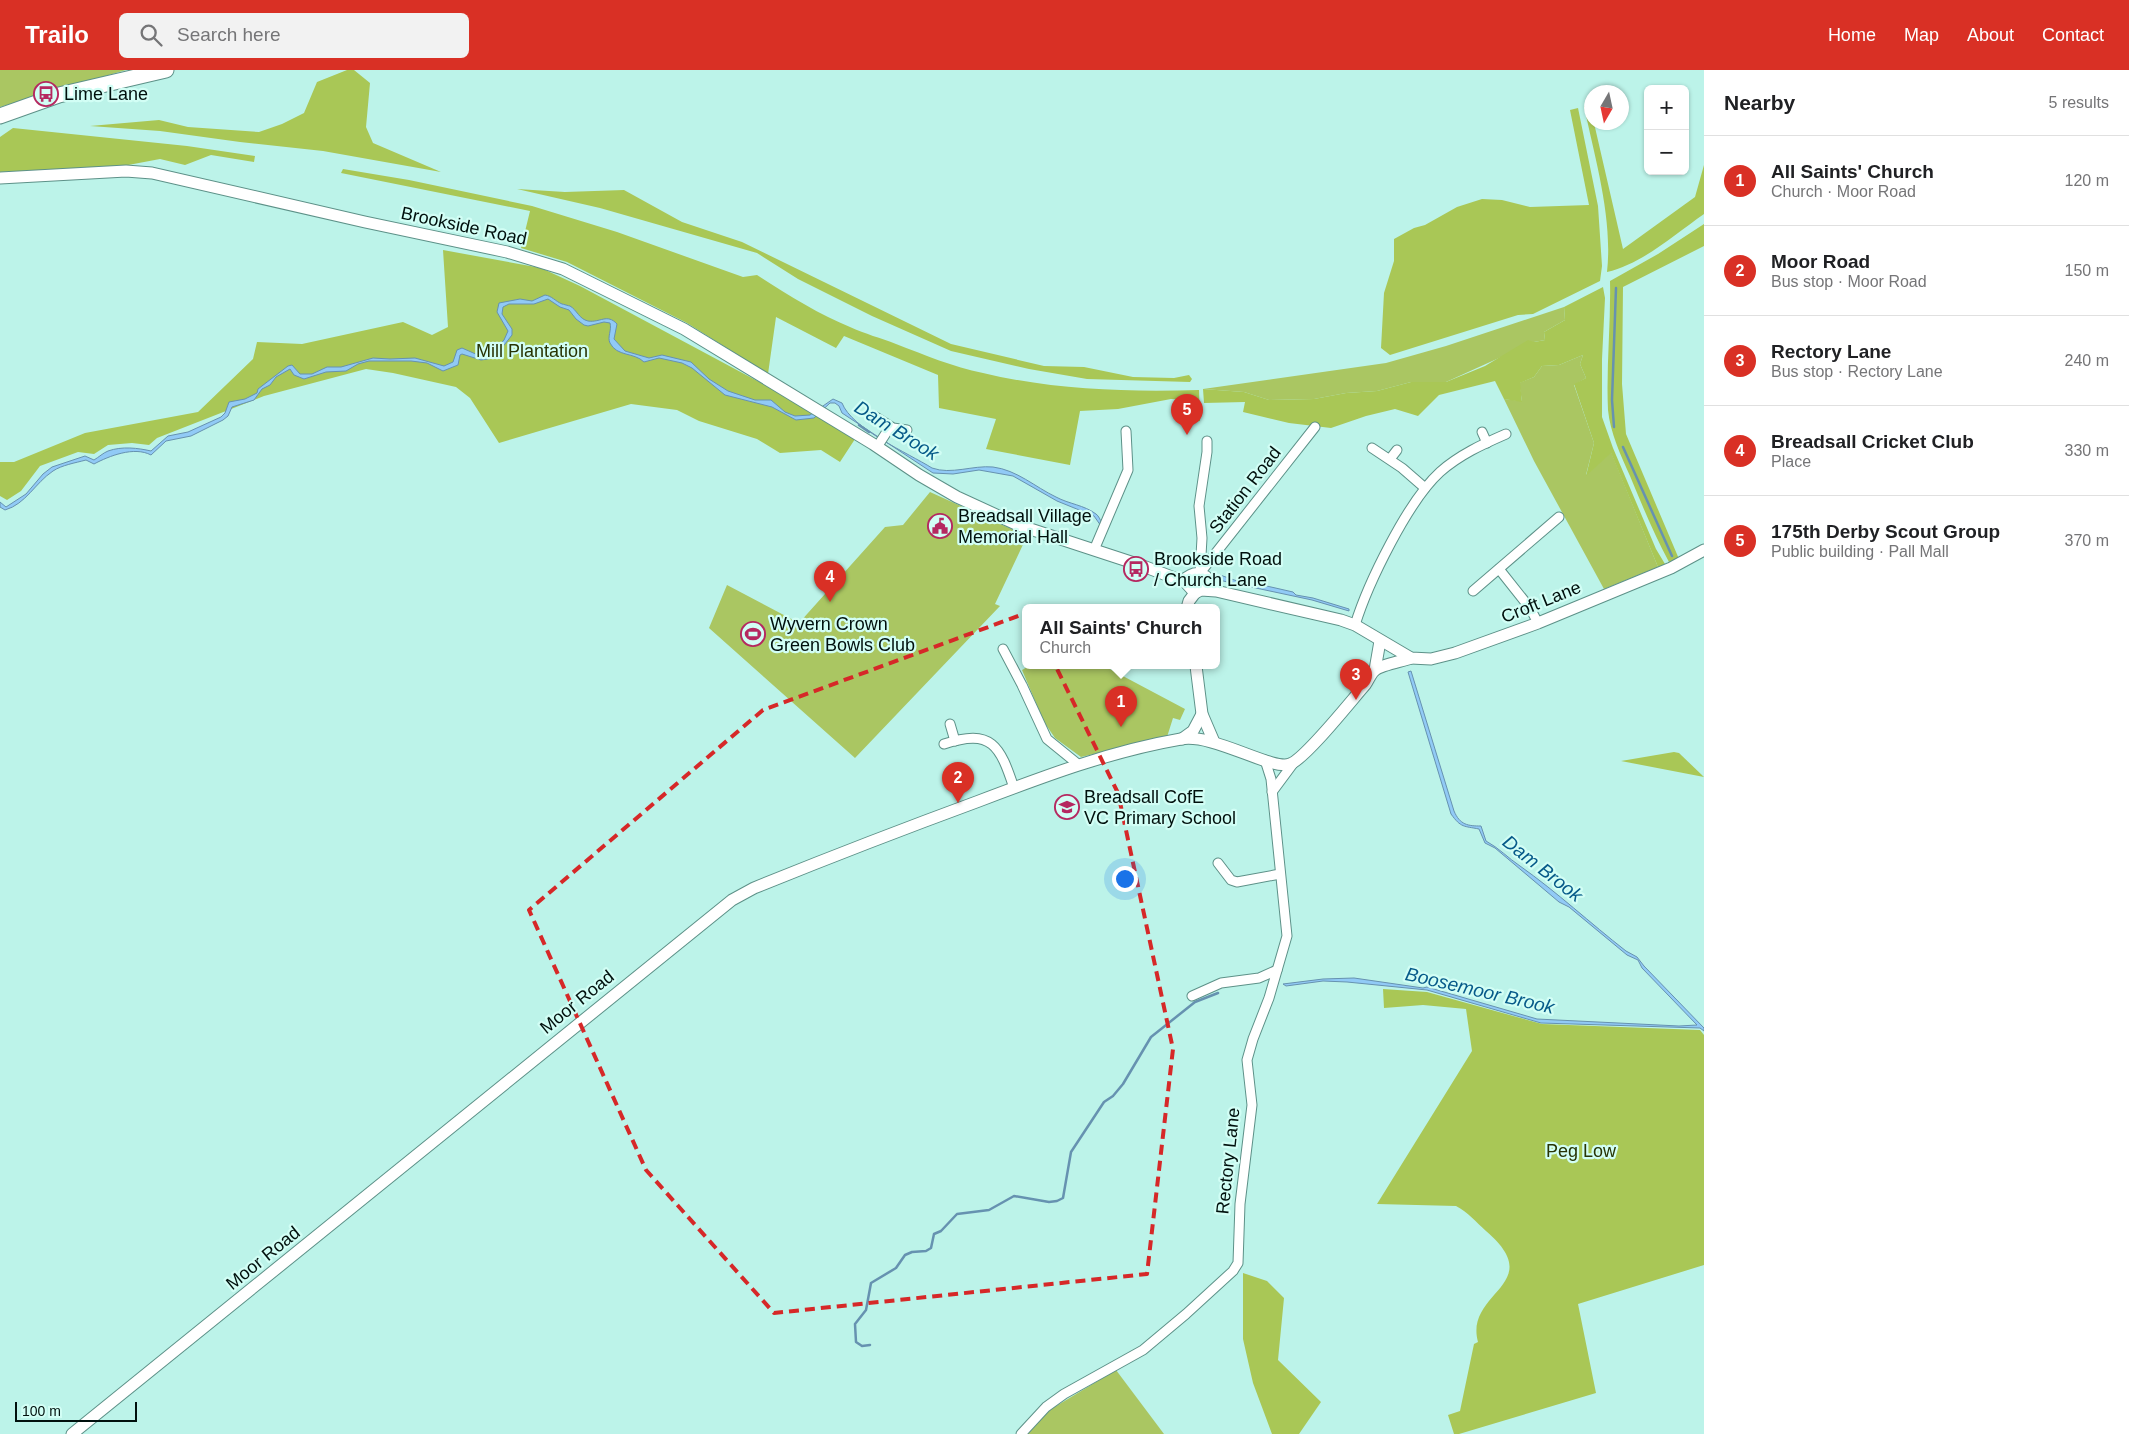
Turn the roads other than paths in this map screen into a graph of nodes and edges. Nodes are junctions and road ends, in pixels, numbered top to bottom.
1 (166, 70) edge
2 (0, 116) edge
3 (0, 178) edge
4 (874, 416) dead end
5 (890, 427) junction
6 (1315, 427) dead end
7 (908, 430) dead end
8 (1126, 431) dead end
9 (1482, 432) dead end
10 (1506, 434) dead end
11 (1207, 441) dead end
12 (881, 442) junction
13 (1487, 443) junction
14 (1372, 448) dead end
15 (1396, 450) dead end
16 (1390, 459) junction
17 (1425, 488) junction
18 (1559, 517) dead end
19 (1094, 550) junction
20 (1704, 550) edge
21 (1499, 569) junction
22 (1200, 573) junction
23 (1181, 581) junction
24 (1216, 591) junction
25 (1473, 591) dead end
26 (1195, 593) junction
27 (1189, 604) edge
28 (1538, 623) junction
29 (1355, 625) junction
30 (1384, 643) junction
31 (1003, 649) dead end
32 (1411, 658) junction
33 (1196, 669) edge
34 (1375, 670) junction
35 (1202, 714) junction
36 (950, 724) dead end
37 (1182, 739) junction
38 (954, 741) junction
39 (1214, 742) junction
40 (944, 744) dead end
41 (1265, 760) junction
42 (1295, 762) junction
43 (1079, 765) junction
44 (1014, 788) junction
45 (1272, 792) junction
46 (1218, 863) dead end
47 (1280, 874) junction
48 (1277, 970) junction
49 (1251, 979) junction
50 (1270, 994) junction
51 (1192, 996) dead end
52 (72, 1434) edge
53 (1021, 1434) edge

1 - 2 main road
3 - 12 street, Brookside Road
4 - 5 street
5 - 7 street
5 - 12 street
6 - 22 street, Station Road
8 - 19 street
9 - 13 street
10 - 13 street
11 - 22 street
12 - 19 street, Brookside Road
13 - 17 street
14 - 16 street
15 - 16 street
16 - 17 street
17 - 29 street
18 - 21 street
19 - 23 street, Brookside Road
20 - 28 street, Croft Lane
21 - 25 street
21 - 28 street
22 - 23 street, Station Road
22 - 24 street
23 - 26 street, Brookside Road
24 - 26 street
24 - 29 street
26 - 27 street
28 - 32 street, Croft Lane
29 - 30 street
30 - 32 street, Croft Lane
30 - 34 street
31 - 43 street
32 - 34 street
33 - 35 street
34 - 42 street
35 - 37 street
35 - 39 street
36 - 38 street
37 - 39 street, Moor Road
37 - 43 street, Moor Road
38 - 40 street
38 - 44 street
39 - 41 street, Moor Road
41 - 42 street
41 - 45 street, Rectory Lane
42 - 45 street
43 - 44 street, Moor Road
44 - 52 street, Moor Road
45 - 47 street, Rectory Lane
46 - 47 street
47 - 48 street, Rectory Lane
48 - 49 street
48 - 50 street, Rectory Lane
49 - 50 street
49 - 51 street
50 - 53 street, Rectory Lane

